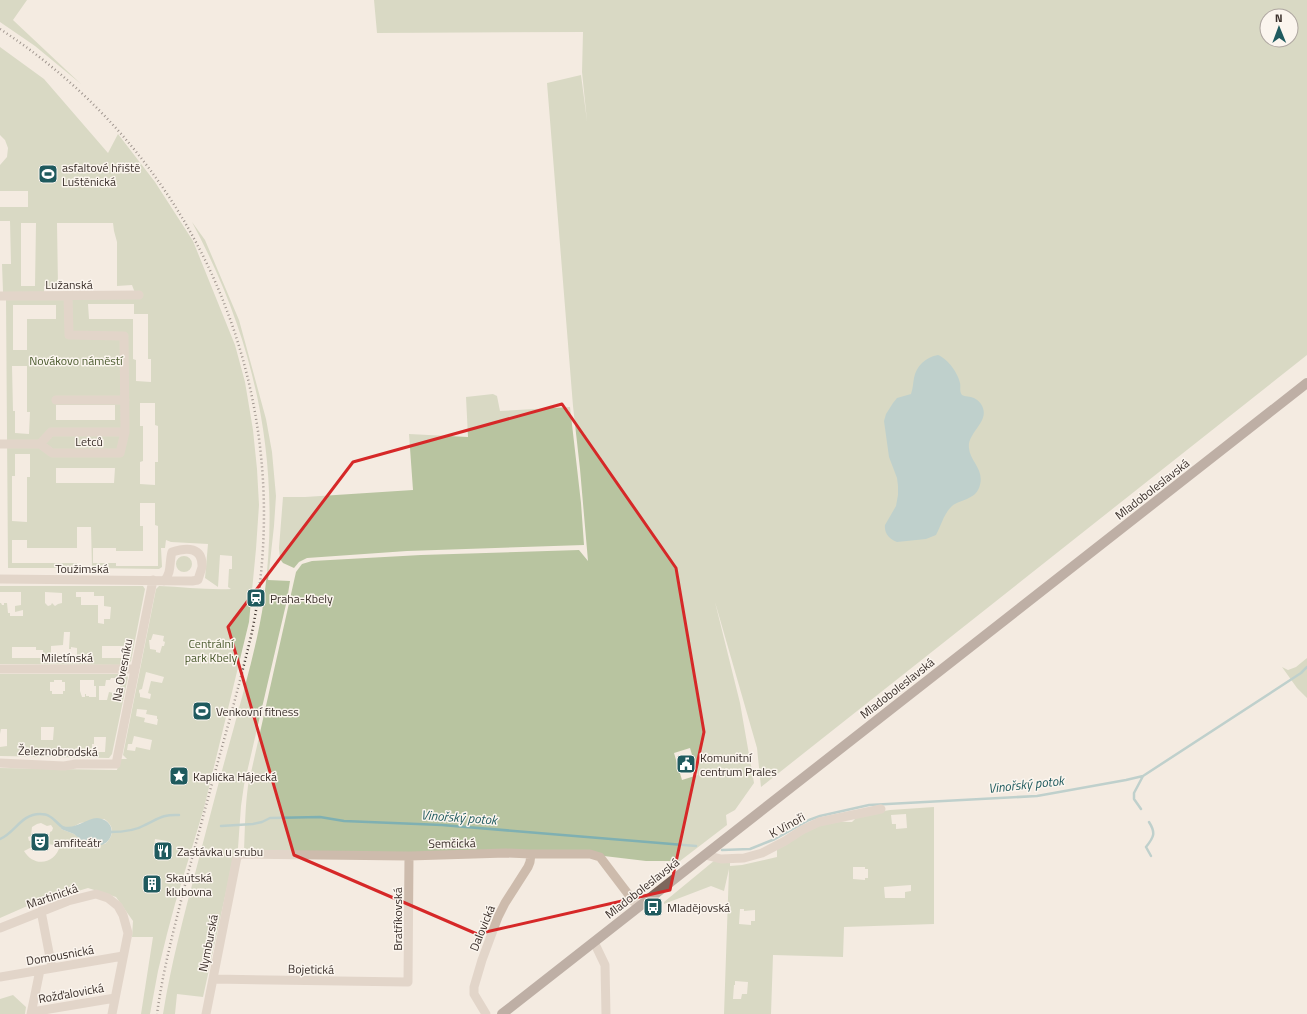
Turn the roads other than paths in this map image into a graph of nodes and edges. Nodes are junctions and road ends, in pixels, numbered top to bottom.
1 (139, 295) dead end
2 (0, 296) edge
3 (68, 296) junction
4 (1307, 383) edge
5 (56, 400) dead end
6 (125, 400) junction
7 (125, 432) junction
8 (0, 444) edge
9 (40, 444) junction
10 (0, 579) edge
11 (153, 580) junction
12 (164, 581) junction
13 (0, 669) edge
14 (134, 669) junction
15 (0, 763) edge
16 (116, 764) joint
17 (881, 809) dead end
18 (241, 854) joint
19 (531, 854) junction
20 (705, 855) junction
21 (409, 856) junction
22 (638, 907) junction
23 (41, 912) junction
24 (0, 928) edge
25 (594, 942) junction
26 (123, 956) junction
27 (52, 968) junction
28 (40, 970) junction
29 (0, 977) edge
30 (213, 979) junction
31 (408, 982) joint
32 (115, 998) junction
33 (31, 1013) edge
34 (112, 1014) edge
35 (206, 1014) edge
36 (486, 1014) edge
37 (502, 1014) edge
38 (606, 1014) edge

1 - 3 street, Lužanská
2 - 3 street, Lužanská
3 - 6 street
4 - 20 main road, Mladoboleslavská
5 - 6 street
6 - 7 street, Letců
7 - 9 street, Letců
7 - 9 street, Letců
8 - 9 street, Letců
10 - 11 street, Toužimská
11 - 12 street, Toužimská
11 - 14 street, Na Ovesníku
12 - 12 street, Toužimská
13 - 14 street, Miletínská
14 - 16 street, Na Ovesníku
15 - 16 street, Železnobrodská
17 - 20 street, K Vinoři
18 - 21 street, Semčická
18 - 30 street, Nymburská
19 - 21 street, Semčická
19 - 22 street, Semčická
19 - 36 street, Dalovická
20 - 22 main road, Mladoboleslavská
21 - 31 street, Bratříkovská
22 - 25 main road, Mladoboleslavská
23 - 24 street, Martinická
23 - 26 street, Martinická
23 - 27 street
25 - 37 main road, Mladoboleslavská
25 - 38 street
26 - 27 street, Domousnická
26 - 32 street, Martinická
27 - 28 street, Domousnická
28 - 29 street, Domousnická
28 - 33 street
30 - 31 street, Bojetická
30 - 35 street, Nymburská
32 - 33 street, Rožďalovická
32 - 34 street, Martinická

